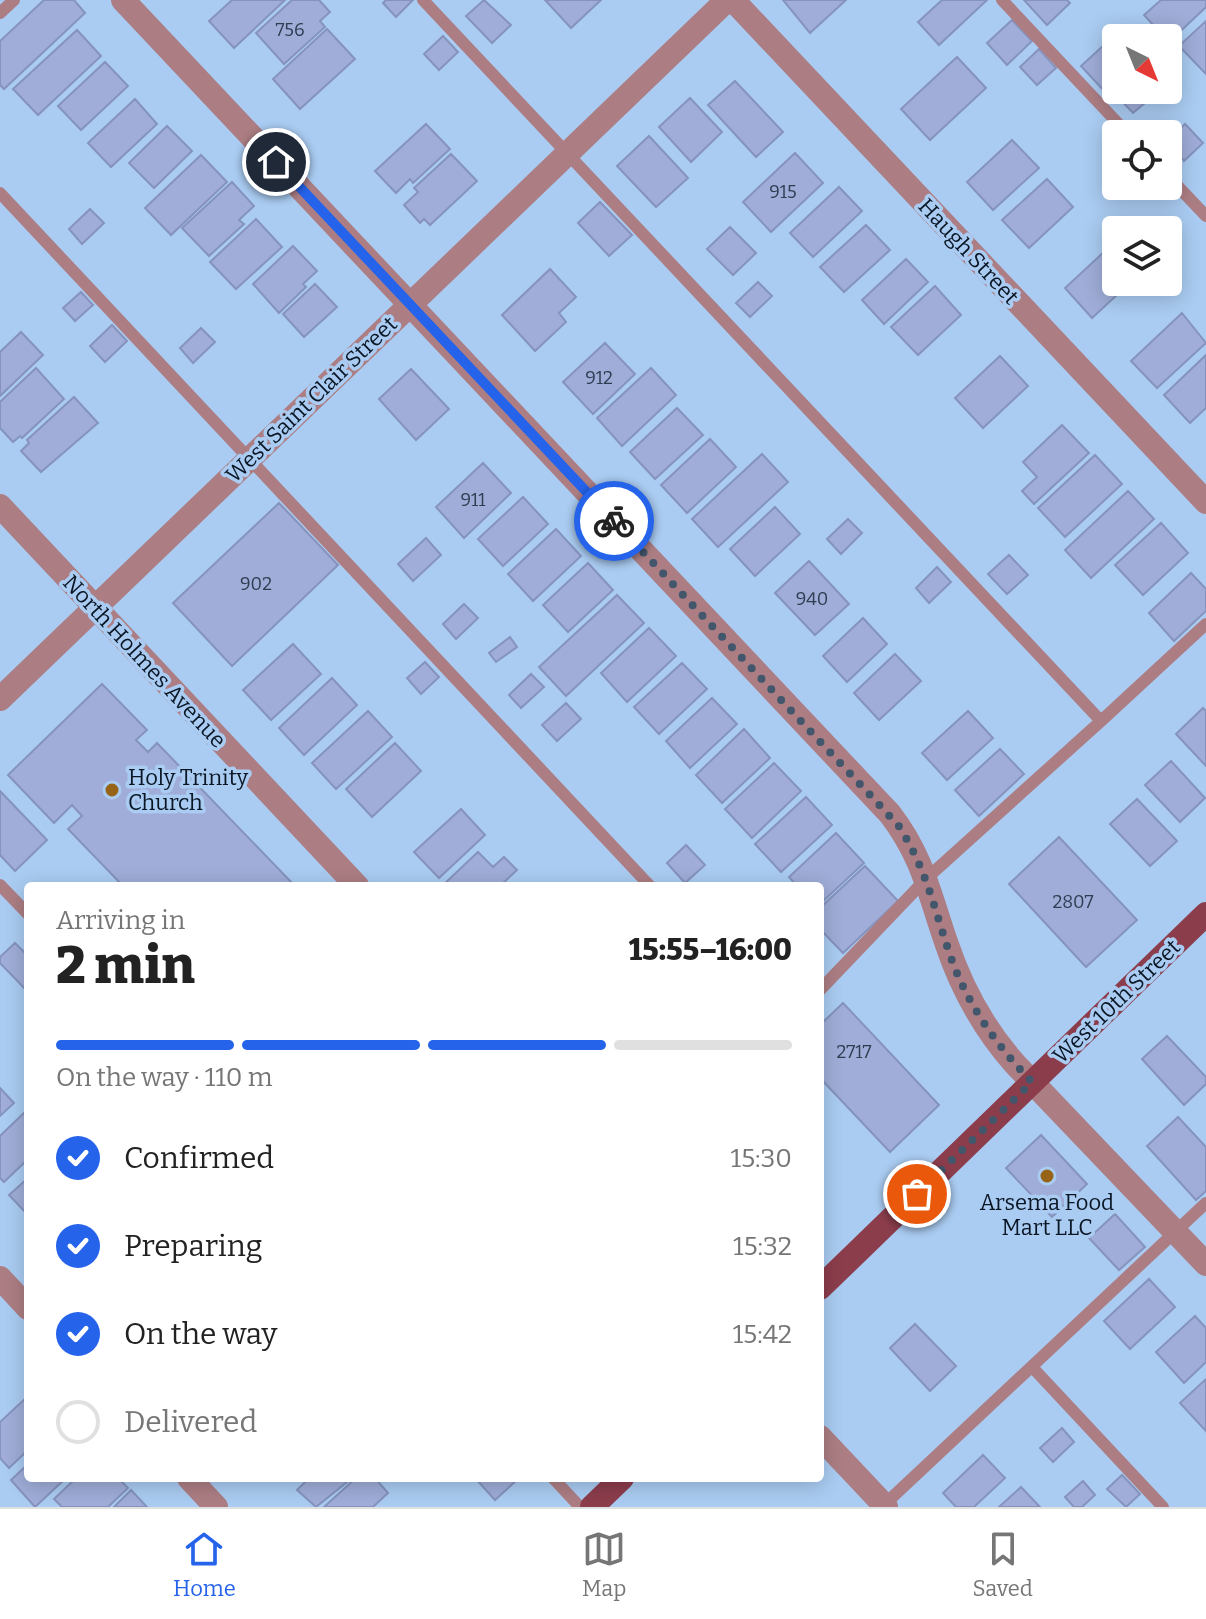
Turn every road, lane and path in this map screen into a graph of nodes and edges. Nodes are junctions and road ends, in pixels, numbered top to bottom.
1 (14, 0) edge
2 (123, 0) edge
3 (423, 0) edge
4 (727, 0) edge
5 (733, 0) edge
6 (1002, 0) edge
7 (0, 13) edge
8 (1115, 120) edge
9 (566, 154) junction
10 (1182, 191) edge
11 (0, 193) edge
12 (1206, 216) edge
13 (410, 305) junction
14 (249, 460) junction
15 (1206, 502) edge
16 (0, 506) edge
17 (94, 607) junction
18 (1206, 624) edge
19 (0, 699) edge
20 (1101, 721) junction
21 (927, 878) junction
22 (353, 882) edge
23 (646, 882) edge
24 (0, 885) edge
25 (24, 910) edge
26 (1206, 914) edge
27 (824, 986) edge
28 (1032, 1082) junction
29 (1206, 1203) edge
30 (1176, 1233) junction
31 (1206, 1264) edge
32 (0, 1278) edge
33 (824, 1284) edge
34 (24, 1304) edge
35 (1033, 1368) junction
36 (824, 1441) edge
37 (193, 1482) edge
38 (557, 1482) edge
39 (618, 1482) edge
40 (885, 1506) edge
41 (216, 1507) edge
42 (580, 1507) edge
43 (592, 1507) edge
44 (1163, 1507) edge

1 - 7 lane
2 - 13 street
3 - 9 lane
4 - 9 street, West Saint Clair Street
5 - 15 street, Haugh Street
6 - 8 lane
9 - 13 street, West Saint Clair Street
9 - 20 lane
10 - 12 lane
11 - 14 lane
13 - 14 street, West Saint Clair Street
13 - 21 street
14 - 17 street, West Saint Clair Street
14 - 23 lane
16 - 17 street, North Holmes Avenue
17 - 19 street, West Saint Clair Street
17 - 22 street, North Holmes Avenue
18 - 20 lane
20 - 21 lane
21 - 27 lane
21 - 28 street
24 - 25 lane
26 - 28 main road, West 10th Street
28 - 30 street
28 - 33 main road, West 10th Street
29 - 30 lane
30 - 31 street
30 - 35 lane
32 - 34 street
35 - 40 lane
35 - 44 lane
36 - 40 street
37 - 41 street
38 - 42 lane
39 - 43 main road

